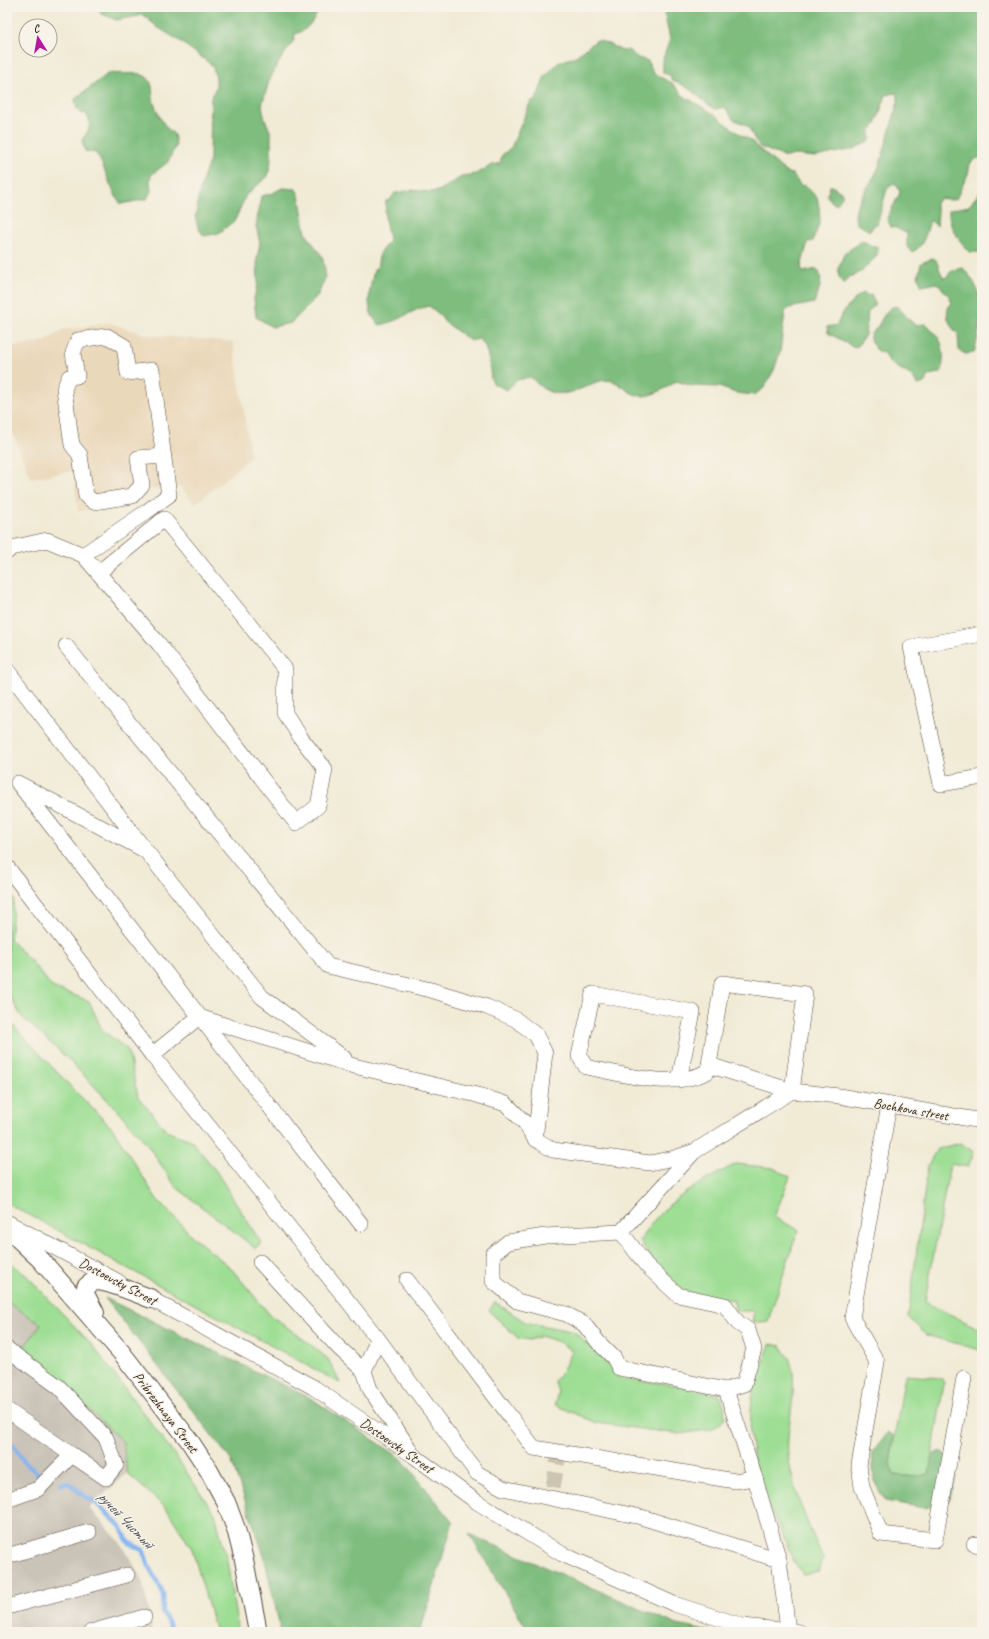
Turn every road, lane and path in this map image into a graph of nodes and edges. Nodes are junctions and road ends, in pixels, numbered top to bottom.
1 (164, 456) junction
2 (7, 552) edge
3 (84, 555) junction
4 (98, 573) junction
5 (982, 634) edge
6 (66, 646) dead end
7 (7, 670) edge
8 (982, 777) edge
9 (12, 780) edge
10 (146, 851) junction
11 (7, 867) edge
12 (199, 1017) junction
13 (152, 1055) junction
14 (709, 1065) junction
15 (354, 1066) junction
16 (679, 1080) junction
17 (792, 1091) junction
18 (889, 1104) junction
19 (982, 1121) edge
20 (535, 1139) junction
21 (695, 1150) junction
22 (7, 1222) edge
23 (361, 1224) dead end
24 (7, 1228) edge
25 (621, 1232) junction
26 (260, 1262) dead end
27 (407, 1280) dead end
28 (152, 1299) junction
29 (378, 1339) junction
30 (7, 1349) edge
31 (121, 1352) junction
32 (364, 1371) junction
33 (964, 1378) dead end
34 (726, 1390) junction
35 (7, 1410) edge
36 (72, 1455) junction
37 (414, 1456) junction
38 (755, 1478) junction
39 (7, 1500) edge
40 (89, 1532) dead end
41 (7, 1556) edge
42 (779, 1560) junction
43 (127, 1575) dead end
44 (7, 1606) edge
45 (144, 1617) dead end
46 (793, 1631) edge
47 (91, 1632) edge
48 (258, 1632) edge

1 - 1 street
1 - 3 street
2 - 3 street
3 - 4 street
4 - 4 street
5 - 8 street
6 - 20 street
7 - 10 street
9 - 10 street
9 - 12 street
10 - 15 street
11 - 13 street
12 - 13 street
12 - 15 street
12 - 23 street
13 - 29 street
14 - 16 street
14 - 17 street, Bochkova street
14 - 17 street
15 - 20 street
16 - 16 street
17 - 18 street, Bochkova street
17 - 21 street
18 - 19 street, Bochkova street
18 - 33 street
20 - 21 street
21 - 25 street
22 - 28 street, Dostoevsky Street
24 - 31 main road, Pribrezhnaya Street
25 - 34 street
25 - 34 street
26 - 32 street
27 - 38 street
28 - 31 main road
28 - 37 street, Dostoevsky Street
29 - 32 street
29 - 42 street
30 - 36 street
31 - 48 main road, Pribrezhnaya Street
32 - 37 street
34 - 38 street
35 - 36 street
36 - 39 street
37 - 46 street, Dostoevsky Street
38 - 42 street
40 - 41 street
42 - 46 street
43 - 44 street
45 - 47 street

